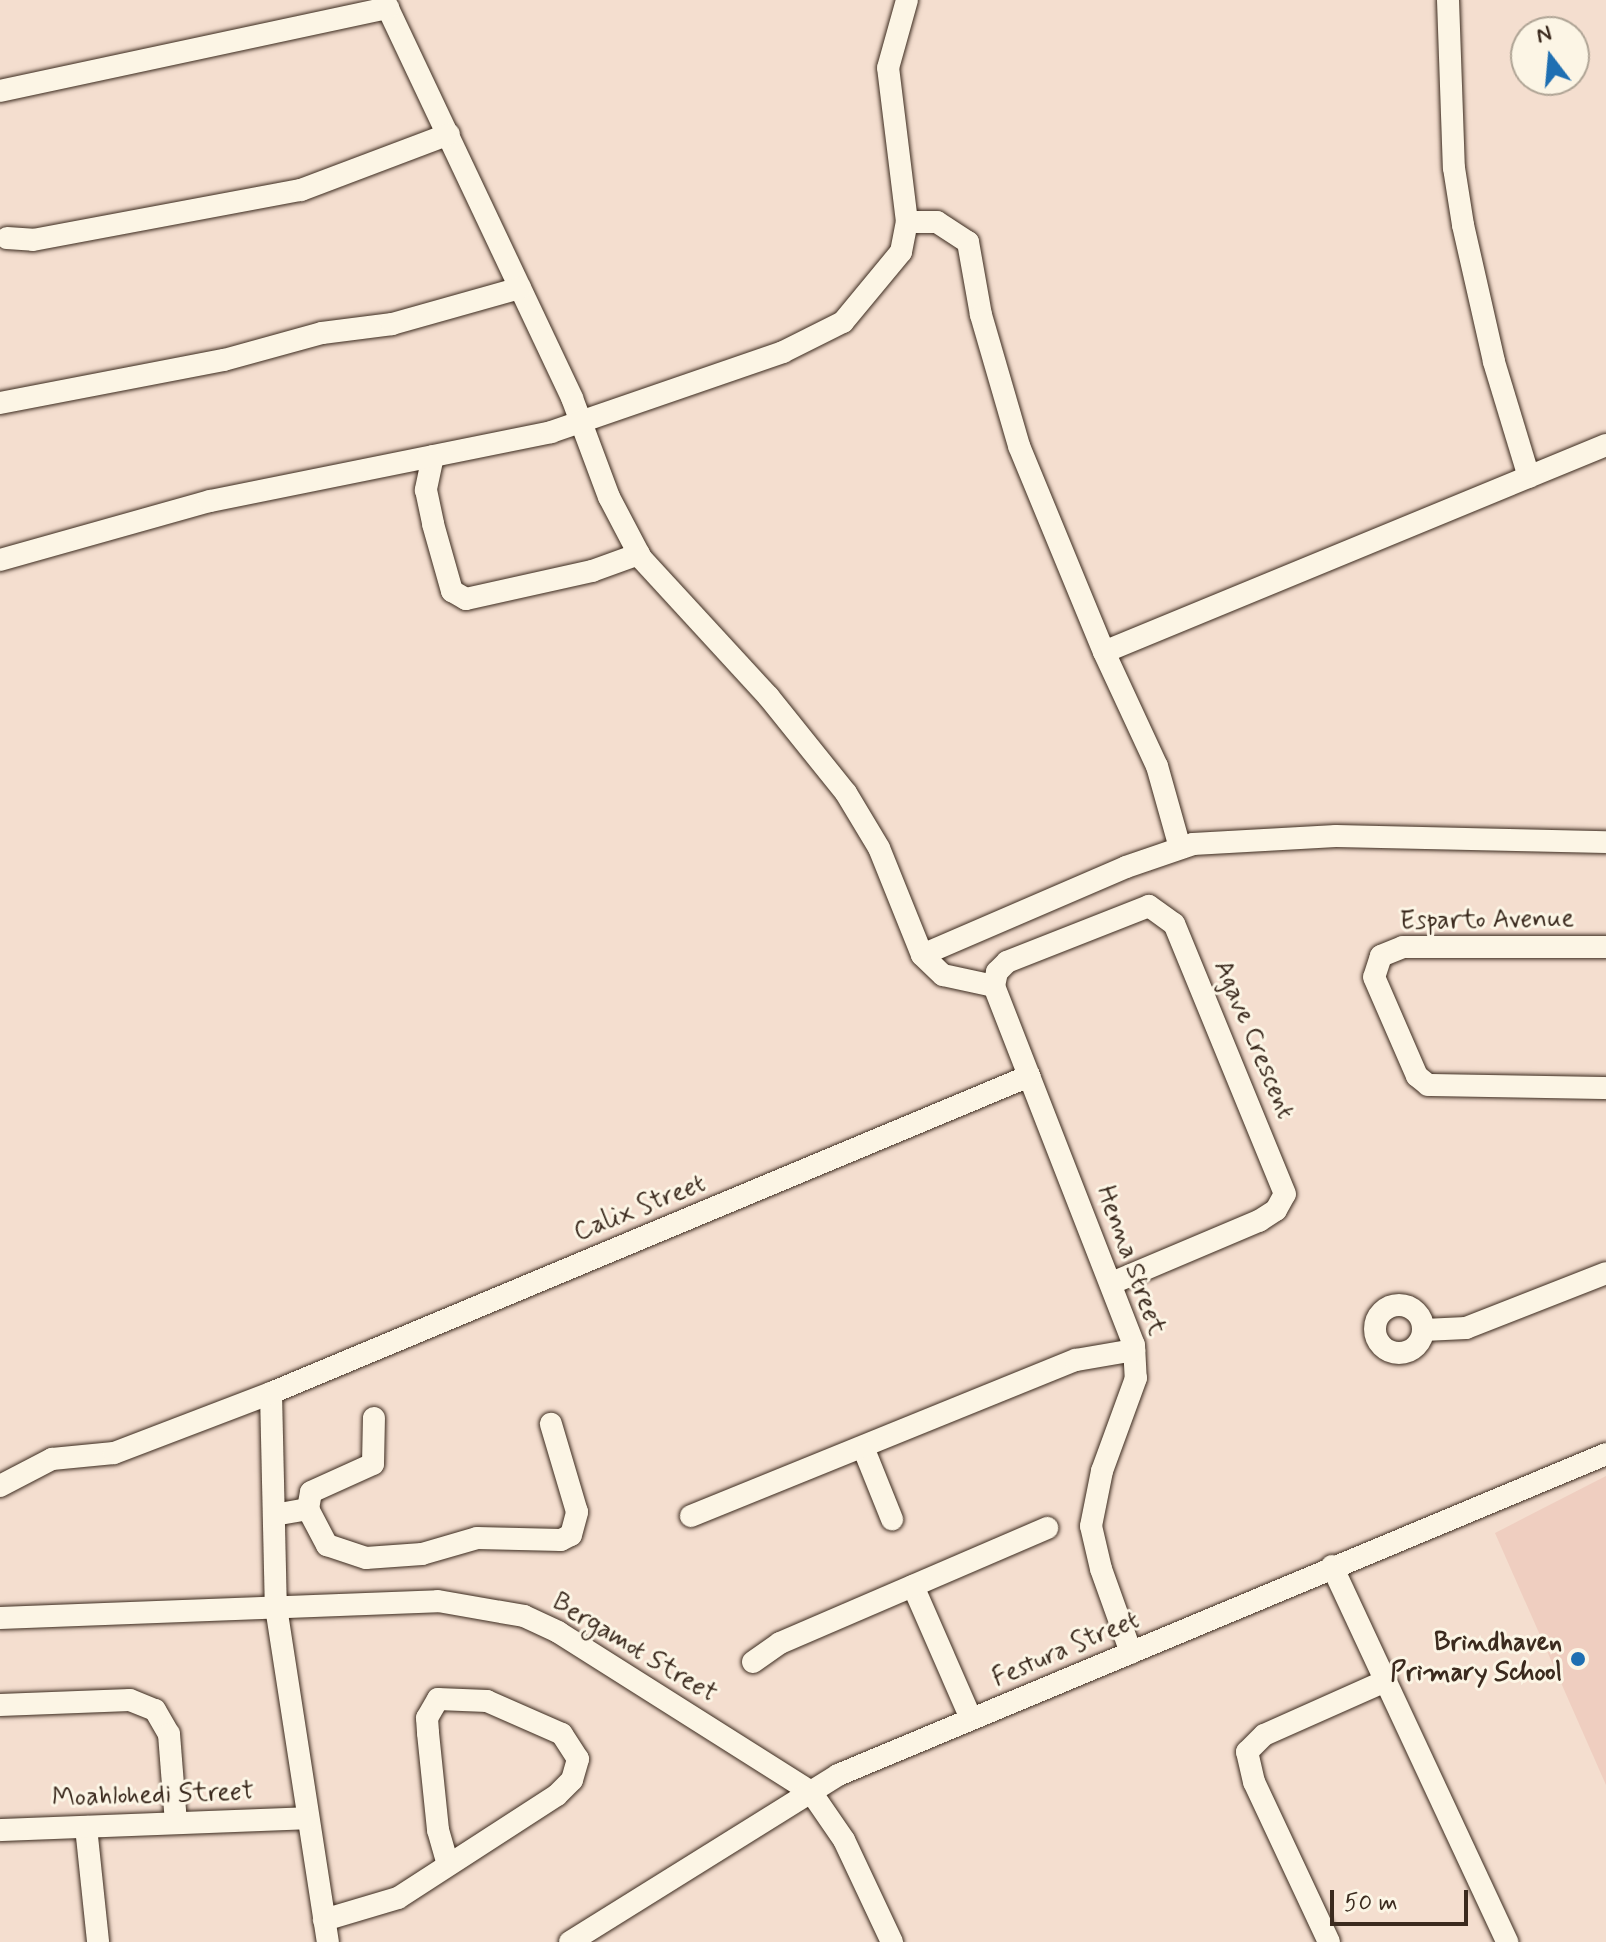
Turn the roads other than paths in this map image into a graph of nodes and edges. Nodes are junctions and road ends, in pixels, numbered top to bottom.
1 (907, 0) edge
2 (1448, 0) edge
3 (386, 4) edge
4 (0, 91) edge
5 (449, 134) junction
6 (907, 222) junction
7 (7, 238) dead end
8 (520, 288) junction
9 (0, 403) edge
10 (583, 422) junction
11 (1606, 445) edge
12 (433, 456) junction
13 (1529, 477) junction
14 (639, 554) junction
15 (0, 560) edge
16 (1104, 652) junction
17 (1606, 842) edge
18 (1180, 848) junction
19 (1606, 947) edge
20 (922, 955) junction
21 (994, 986) junction
22 (1029, 1076) junction
23 (1606, 1088) edge
24 (1606, 1273) edge
25 (1112, 1283) junction
26 (1424, 1330) dead end
27 (1134, 1350) junction
28 (271, 1393) junction
29 (374, 1418) dead end
30 (551, 1424) dead end
31 (863, 1447) junction
32 (1606, 1454) edge
33 (0, 1486) edge
34 (308, 1509) junction
35 (274, 1515) junction
36 (691, 1516) dead end
37 (892, 1519) dead end
38 (1047, 1528) dead end
39 (1332, 1566) junction
40 (913, 1586) junction
41 (276, 1607) junction
42 (0, 1618) edge
43 (1131, 1653) junction
44 (753, 1662) dead end
45 (1383, 1682) junction
46 (0, 1705) edge
47 (971, 1719) junction
48 (811, 1792) junction
49 (308, 1818) junction
50 (176, 1823) junction
51 (86, 1827) junction
52 (0, 1830) edge
53 (448, 1865) junction
54 (326, 1931) edge
55 (98, 1942) edge
56 (570, 1942) edge
57 (892, 1942) edge
58 (1329, 1942) edge
59 (1507, 1942) edge

1 - 6 street
2 - 13 street
3 - 4 street
3 - 5 street
5 - 7 street
5 - 8 street
6 - 10 street
6 - 16 street
8 - 9 street
8 - 10 street
10 - 12 street
10 - 14 street
11 - 13 street
12 - 14 street
12 - 15 street
13 - 16 street
14 - 20 street
16 - 18 street
17 - 18 street
18 - 20 street
19 - 23 street, Esparto Avenue
20 - 21 street
21 - 22 street, Henna Street
21 - 25 street, Agave Crescent
22 - 25 street, Henna Street
22 - 28 street, Calix Street
24 - 26 street
25 - 27 street, Henna Street
27 - 31 street
27 - 43 street, Henna Street
28 - 33 street, Calix Street
28 - 35 street
29 - 34 street
30 - 34 street
31 - 36 street
31 - 37 street
32 - 39 street, Festura Street
34 - 35 street
35 - 41 street
38 - 40 street
39 - 43 street, Festura Street
39 - 45 street
40 - 44 street
40 - 47 street
41 - 42 street, Bergamot Street
41 - 48 street, Bergamot Street
41 - 49 street
43 - 47 street, Festura Street
45 - 58 street
45 - 59 street
46 - 50 street
47 - 48 street, Festura Street
48 - 56 street, Festura Street
48 - 57 street, Bergamot Street
49 - 50 street, Moahlohedi Street
49 - 54 street
50 - 51 street, Moahlohedi Street
51 - 52 street, Moahlohedi Street
51 - 55 street
53 - 53 street
53 - 54 street

